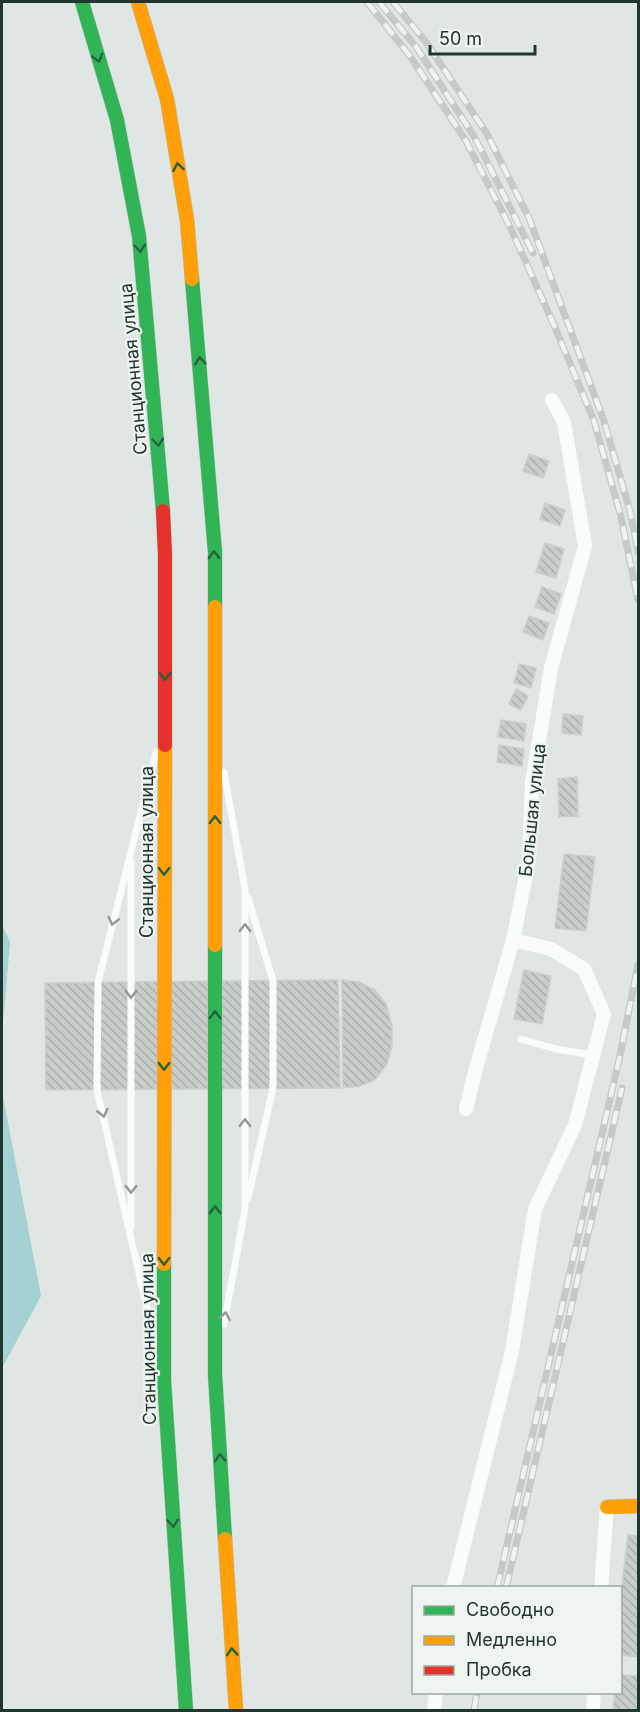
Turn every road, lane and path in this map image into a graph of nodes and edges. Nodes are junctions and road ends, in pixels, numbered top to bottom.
1 (82, 2) edge
2 (138, 2) edge
3 (552, 400) dead end
4 (214, 719) junction
5 (165, 722) junction
6 (131, 852) junction
7 (245, 890) junction
8 (513, 940) junction
9 (521, 1039) dead end
10 (594, 1054) junction
11 (466, 1109) dead end
12 (245, 1209) junction
13 (131, 1239) junction
14 (215, 1374) junction
15 (164, 1381) junction
16 (639, 1506) edge
17 (607, 1507) joint
18 (453, 1586) edge
19 (601, 1586) edge
20 (436, 1694) edge
21 (594, 1694) edge
22 (186, 1710) edge
23 (236, 1710) edge
24 (434, 1710) edge
25 (593, 1710) edge

1 -> 5 main road, Станционная улица
4 -> 2 main road
3 - 8 street, Большая улица
4 - 7 lane
14 -> 4 main road
5 - 6 lane
5 -> 15 main road, Станционная улица
6 -> 13 lane
6 -> 13 lane
12 -> 7 lane
7 - 12 lane
8 - 10 street
8 - 11 street, Большая улица
9 - 10 lane
10 - 18 street
14 -> 12 lane
13 - 15 lane
23 -> 14 main road
15 -> 22 main road, Станционная улица
16 - 17 main road
17 - 19 street
20 - 24 street
21 - 25 street

